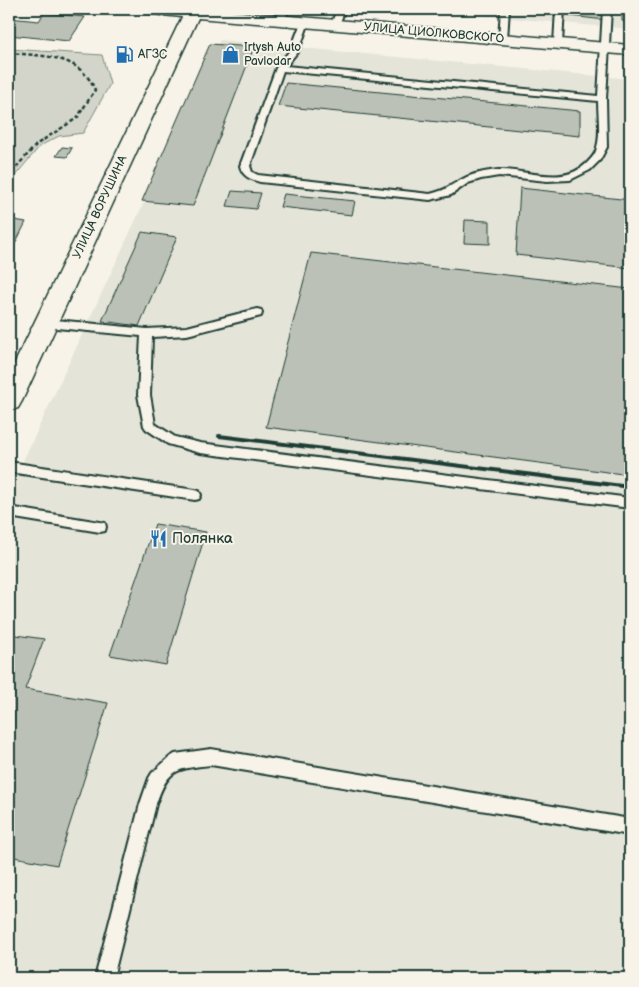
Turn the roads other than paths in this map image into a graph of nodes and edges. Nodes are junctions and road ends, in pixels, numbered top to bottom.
1 (149, 9) edge
2 (505, 9) edge
3 (560, 9) edge
4 (607, 9) edge
5 (167, 10) edge
6 (192, 13) junction
7 (283, 14) edge
8 (338, 17) edge
9 (304, 22) junction
10 (504, 39) junction
11 (558, 44) junction
12 (605, 48) junction
13 (630, 50) edge
14 (280, 68) junction
15 (602, 99) junction
16 (257, 313) dead end
17 (46, 323) junction
18 (147, 333) junction
19 (9, 401) edge
20 (9, 467) edge
21 (195, 495) dead end
22 (630, 503) edge
23 (9, 512) edge
24 (100, 527) dead end
25 (630, 827) edge
26 (104, 978) edge

1 - 5 street, УЛИЦА ЦИОЛКОВСКОГО
2 - 10 lane
3 - 11 lane
4 - 12 lane
5 - 6 street, УЛИЦА ЦИОЛКОВСКОГО
6 - 7 street, УЛИЦА ЦИОЛКОВСКОГО
6 - 17 street, УЛИЦА ВОРУШИНА
7 - 9 street, УЛИЦА ЦИОЛКОВСКОГО
8 - 9 street, УЛИЦА ЦИОЛКОВСКОГО
8 - 10 street, УЛИЦА ЦИОЛКОВСКОГО
9 - 14 lane
10 - 11 street, УЛИЦА ЦИОЛКОВСКОГО
11 - 12 street, УЛИЦА ЦИОЛКОВСКОГО
12 - 13 street, УЛИЦА ЦИОЛКОВСКОГО
12 - 15 lane
14 - 15 lane
14 - 15 lane
16 - 18 lane
17 - 18 lane
17 - 19 street, УЛИЦА ВОРУШИНА
18 - 22 lane
20 - 21 lane
23 - 24 lane
25 - 26 lane

